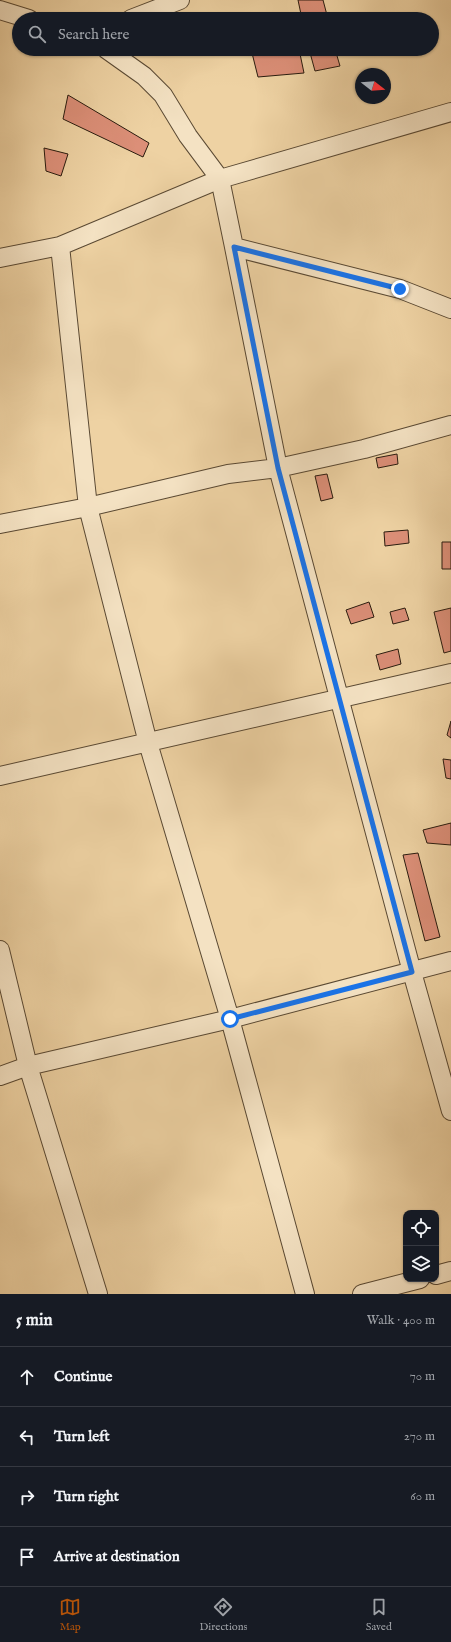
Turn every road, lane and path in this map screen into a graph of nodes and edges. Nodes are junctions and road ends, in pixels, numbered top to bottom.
1 (180, 0) edge
2 (0, 10) edge
3 (148, 12) edge
4 (12, 14) edge
5 (116, 56) edge
6 (451, 112) edge
7 (220, 179) junction
8 (60, 246) junction
9 (234, 247) junction
10 (0, 258) edge
11 (451, 309) edge
12 (451, 425) edge
13 (278, 468) junction
14 (88, 507) junction
15 (0, 524) edge
16 (451, 673) edge
17 (339, 699) junction
18 (148, 743) junction
19 (0, 776) edge
20 (0, 950) edge
21 (451, 961) edge
22 (412, 972) junction
23 (230, 1019) junction
24 (28, 1066) junction
25 (0, 1076) edge
26 (451, 1111) edge
27 (451, 1271) edge
28 (439, 1274) edge
29 (408, 1282) edge
30 (98, 1294) edge
31 (305, 1294) edge
32 (362, 1294) edge

1 - 3 street
2 - 4 street
5 - 7 street
6 - 7 street
7 - 8 street
7 - 9 street
8 - 10 street
8 - 14 street
9 - 11 street
9 - 13 street
12 - 13 street
13 - 14 street
13 - 17 street
14 - 15 street
14 - 18 street
16 - 17 street
17 - 18 street
17 - 22 street
18 - 19 street
18 - 23 street
20 - 24 street
21 - 22 street
22 - 23 street
22 - 26 street
23 - 24 street
23 - 31 street
24 - 25 street
24 - 30 street
27 - 28 street
29 - 32 street

